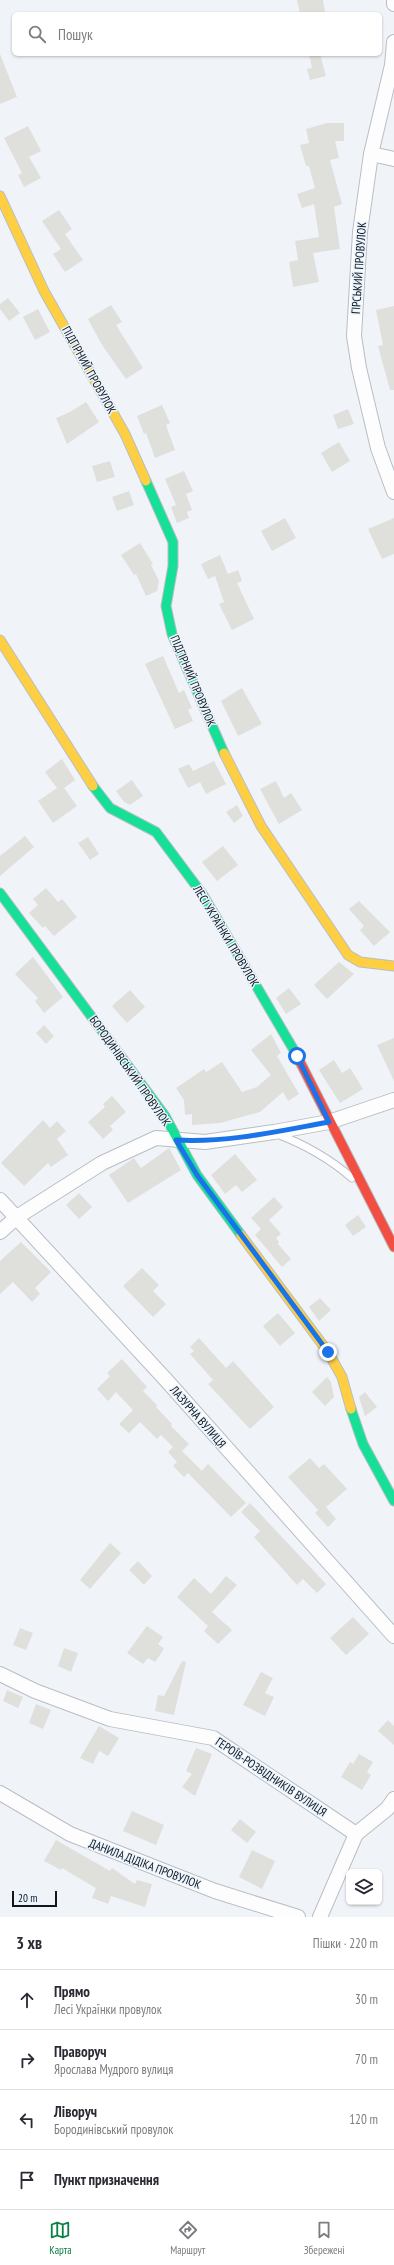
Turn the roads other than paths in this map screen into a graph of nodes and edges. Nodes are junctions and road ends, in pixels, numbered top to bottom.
1 (394, 0) edge
2 (394, 4) edge
3 (394, 42) edge
4 (371, 154) junction
5 (394, 160) edge
6 (0, 196) edge
7 (394, 492) edge
8 (0, 640) edge
9 (0, 892) edge
10 (394, 966) edge
11 (394, 1100) edge
12 (329, 1122) junction
13 (274, 1132) junction
14 (176, 1140) junction
15 (364, 1189) junction
16 (0, 1200) edge
17 (17, 1217) junction
18 (0, 1232) edge
19 (394, 1247) edge
20 (394, 1501) edge
21 (394, 1636) edge
22 (0, 1674) edge
23 (0, 1793) edge
24 (394, 1799) edge
25 (356, 1834) junction
26 (298, 1917) edge
27 (320, 1917) edge

1 - 2 street
3 - 4 street, ГІРСЬКИЙ ПРОВУЛОК
4 - 5 street
4 - 7 street, ГІРСЬКИЙ ПРОВУЛОК
6 - 10 street, ПІДГІРНИЙ ПРОВУЛОК
8 - 12 street, ЛЕСІ УКРАЇНКИ ПРОВУЛОК
9 - 14 street, БОРОДИНІВСЬКИЙ ПРОВУЛОК
11 - 12 street
12 - 13 street
12 - 15 street, ЛЕСІ УКРАЇНКИ ПРОВУЛОК
13 - 14 street
13 - 15 lane
14 - 17 street
14 - 20 street, БОРОДИНІВСЬКИЙ ПРОВУЛОК
15 - 19 street, ЛЕСІ УКРАЇНКИ ПРОВУЛОК
16 - 17 street, ЛАЗУРНА ВУЛИЦЯ
17 - 18 street
17 - 21 street, ЛАЗУРНА ВУЛИЦЯ
22 - 25 street, ГЕРОЇВ-РОЗВІДНИКІВ ВУЛИЦЯ
23 - 26 street, ДАНИЛА ДІДІКА ПРОВУЛОК
24 - 25 street
25 - 27 street

